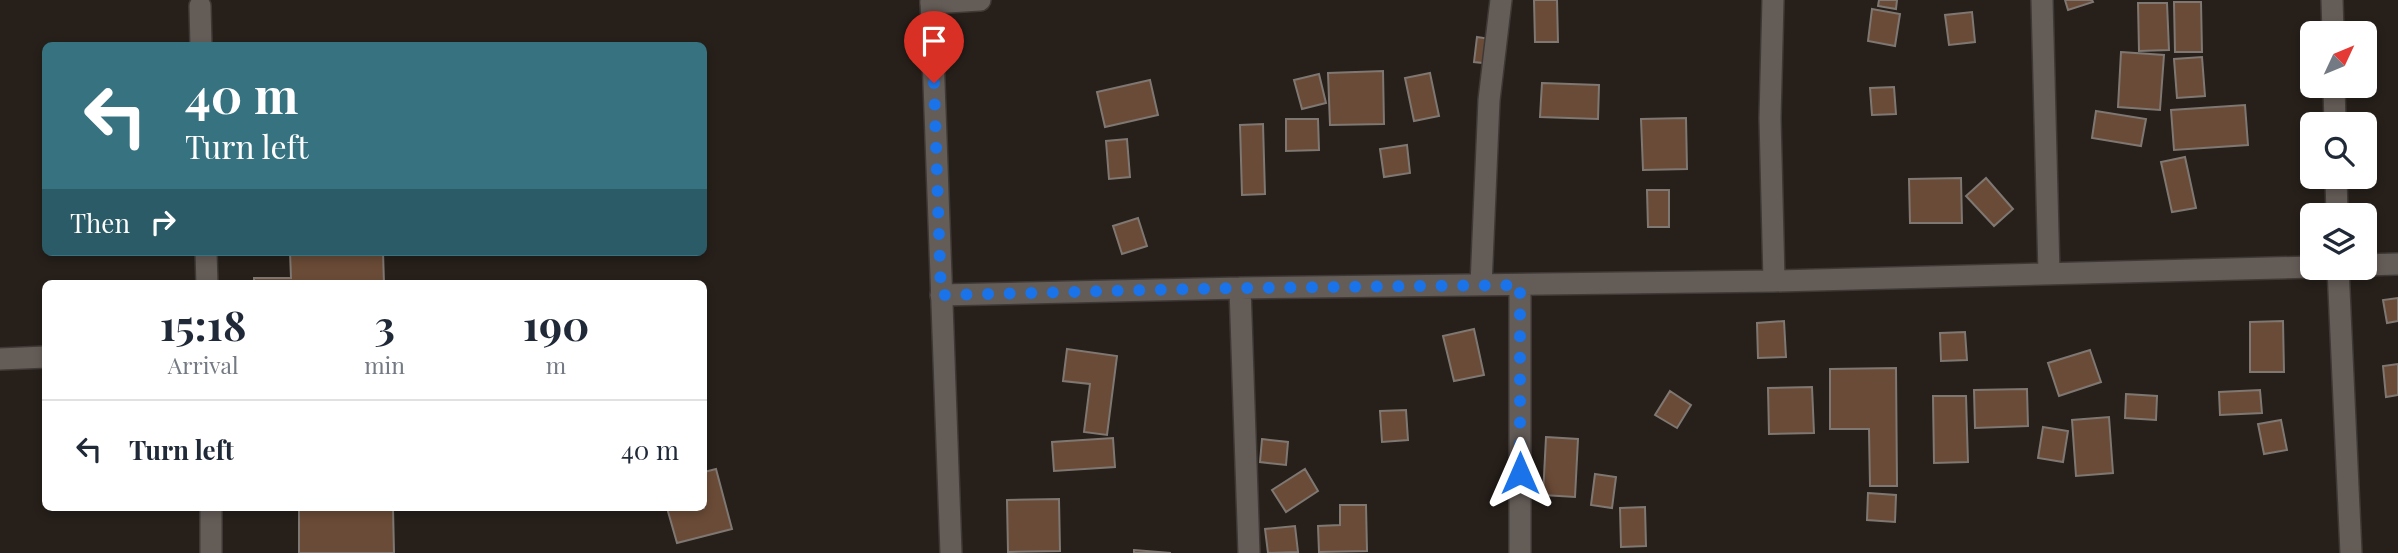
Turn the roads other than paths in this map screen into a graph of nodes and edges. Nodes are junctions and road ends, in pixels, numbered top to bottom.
1 (980, 0) edge
2 (1501, 0) edge
3 (1773, 0) edge
4 (2042, 0) edge
5 (2332, 0) edge
6 (931, 1) edge
7 (200, 6) dead end
8 (2333, 21) edge
9 (201, 42) edge
10 (206, 256) edge
11 (2398, 264) edge
12 (2377, 265) edge
13 (2300, 267) edge
14 (2049, 273) junction
15 (206, 280) edge
16 (2339, 280) edge
17 (1774, 281) junction
18 (1481, 285) junction
19 (1520, 285) junction
20 (1240, 288) junction
21 (941, 295) junction
22 (42, 358) edge
23 (0, 359) edge
24 (211, 511) edge
25 (211, 553) edge
26 (951, 553) edge
27 (1249, 553) edge
28 (1520, 553) edge
29 (2351, 553) edge

1 - 6 street
2 - 18 street
3 - 17 street
4 - 14 street
5 - 8 street
6 - 21 street
7 - 9 street
10 - 15 street
11 - 12 street
13 - 14 street
14 - 17 street
16 - 29 street
17 - 19 street
18 - 19 street
18 - 20 street
19 - 28 street
20 - 21 street
20 - 27 street
21 - 26 street
22 - 23 street
24 - 25 street

